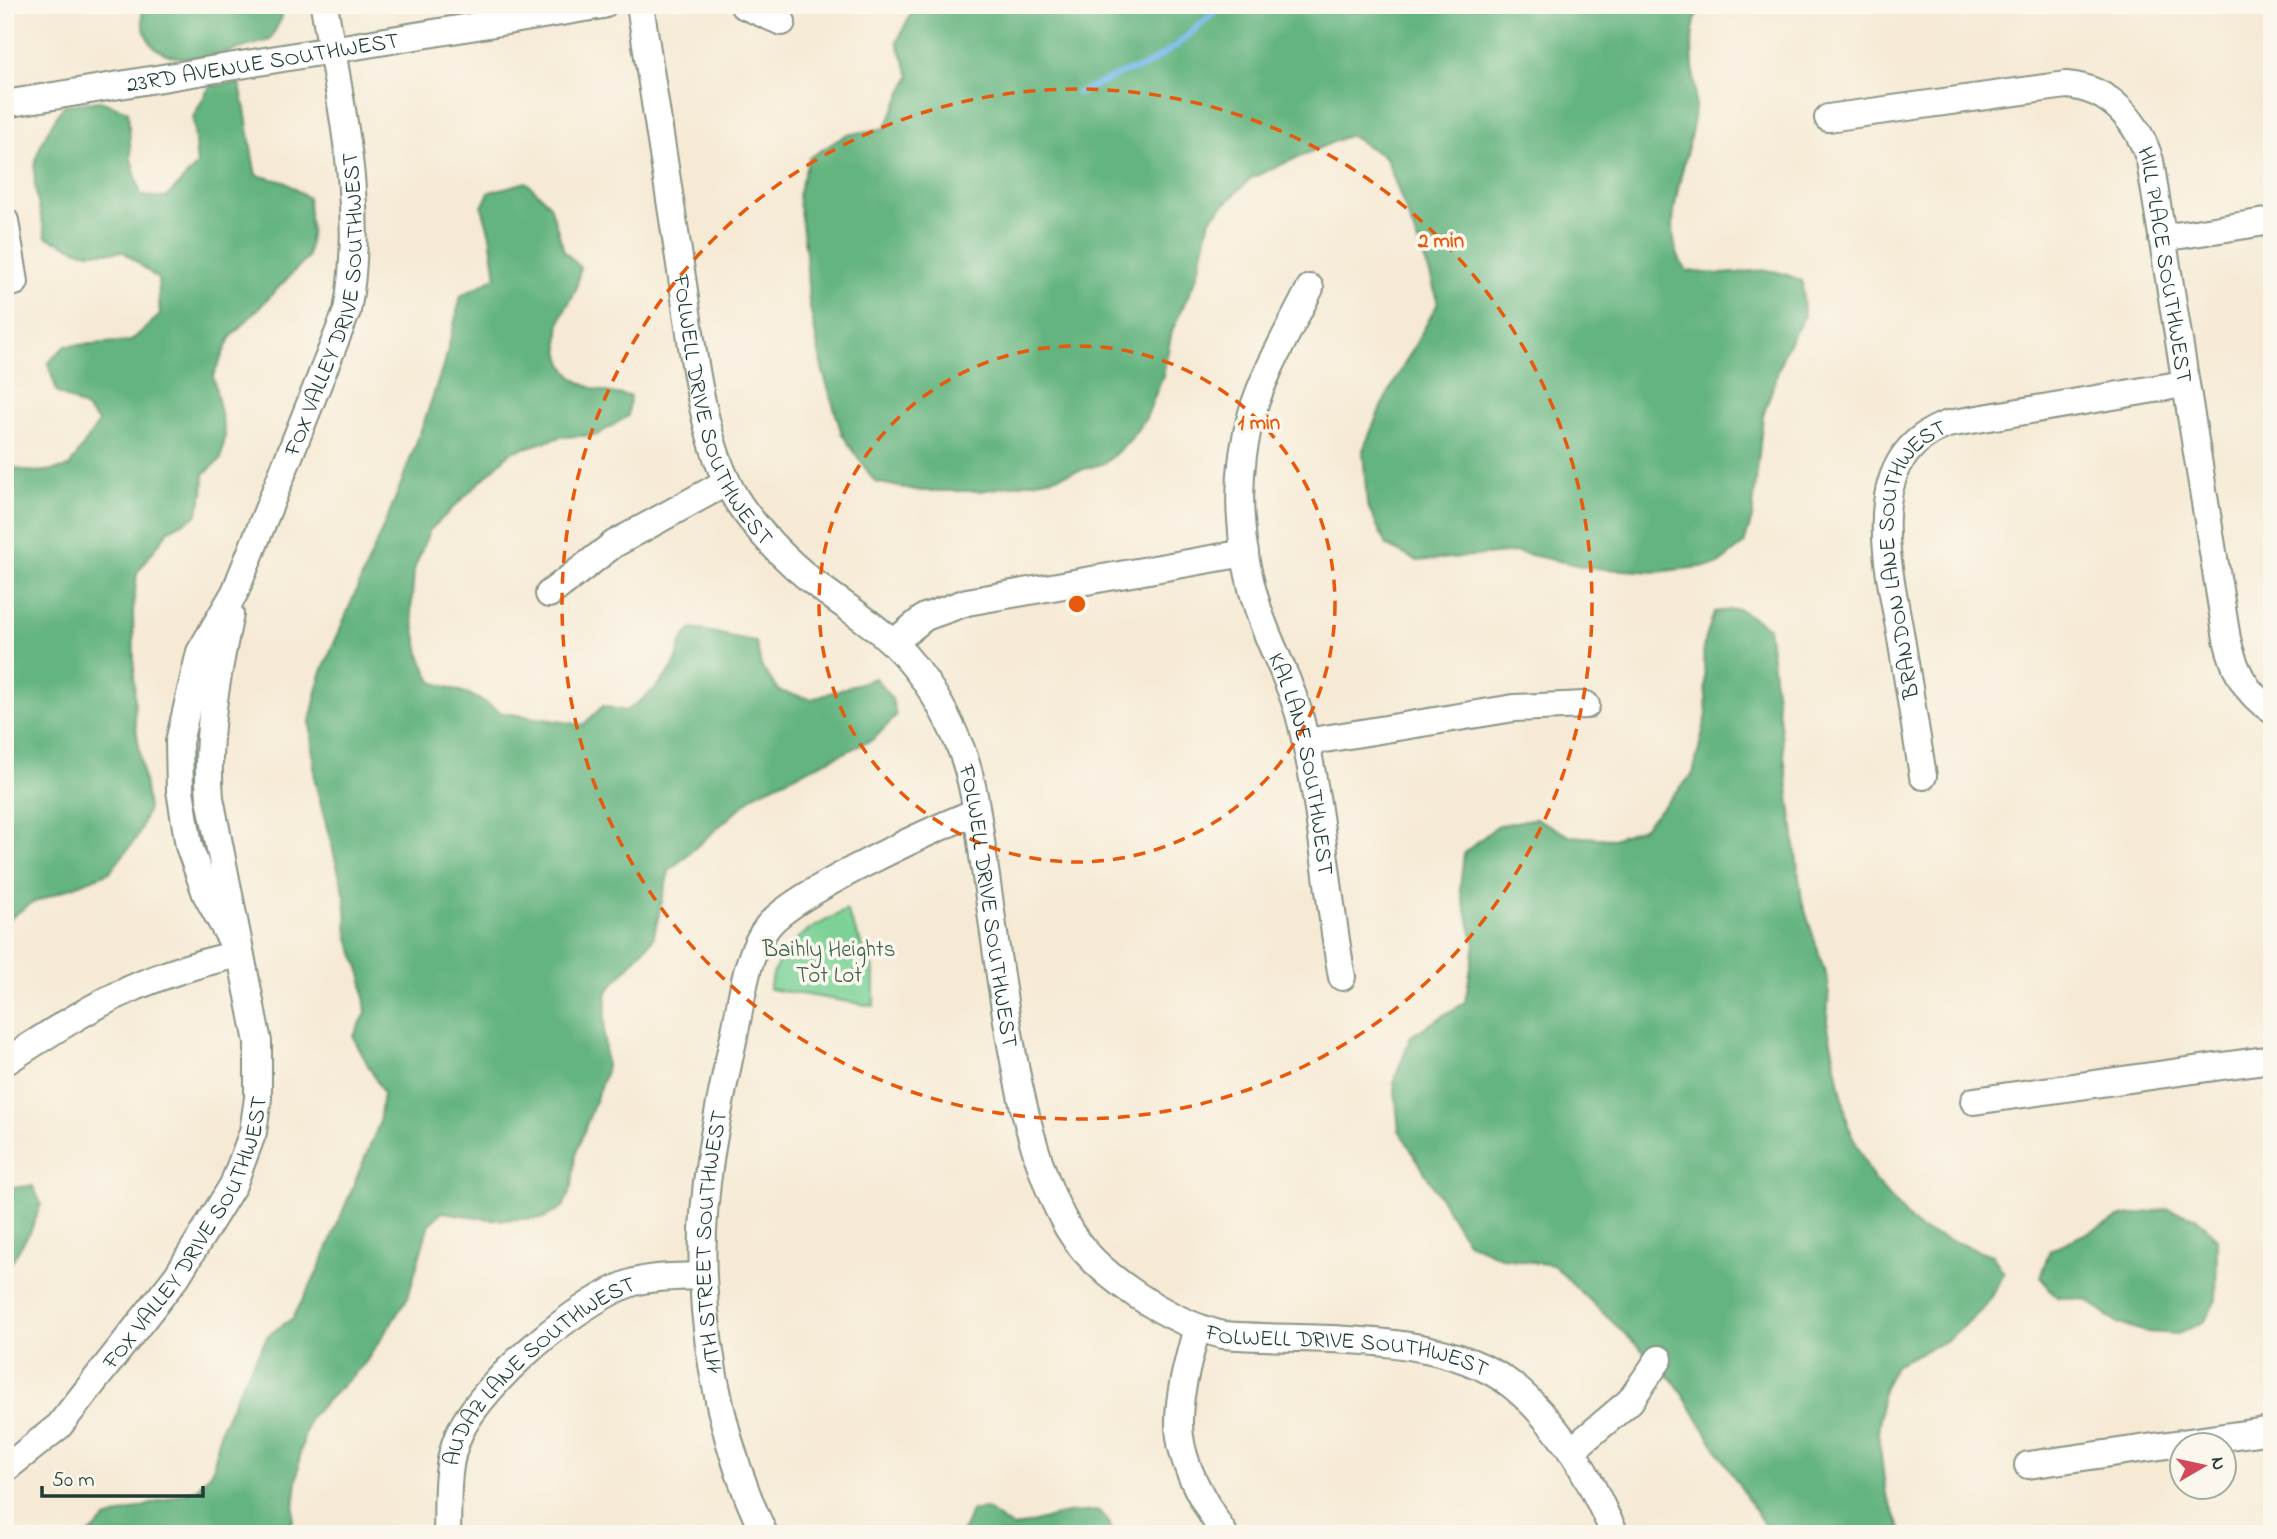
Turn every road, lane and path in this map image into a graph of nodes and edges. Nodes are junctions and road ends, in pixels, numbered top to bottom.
1 (324, 5) edge
2 (603, 5) edge
3 (640, 5) edge
4 (743, 5) edge
5 (782, 22) dead end
6 (331, 49) junction
7 (5, 104) edge
8 (1828, 118) dead end
9 (5, 221) edge
10 (2272, 221) edge
11 (2162, 237) junction
12 (15, 282) dead end
13 (1310, 288) dead end
14 (2185, 384) junction
15 (727, 482) junction
16 (1245, 553) junction
17 (550, 594) dead end
18 (892, 643) junction
19 (1586, 705) dead end
20 (2272, 709) edge
21 (1306, 741) junction
22 (1923, 776) dead end
23 (976, 812) junction
24 (239, 954) junction
25 (1342, 978) dead end
26 (2272, 1059) edge
27 (5, 1062) edge
28 (1974, 1101) dead end
29 (702, 1276) junction
30 (1197, 1328) junction
31 (1659, 1359) dead end
32 (2272, 1430) edge
33 (1571, 1451) junction
34 (2028, 1465) dead end
35 (5, 1469) edge
36 (447, 1534) edge
37 (764, 1534) edge
38 (1224, 1534) edge
39 (1615, 1534) edge

1 - 6 street, FOX VALLEY DRIVE SOUTHWEST
2 - 6 street, 23RD AVENUE SOUTHWEST
3 - 15 street, FOLWELL DRIVE SOUTHWEST
4 - 5 street
6 - 7 street, 23RD AVENUE SOUTHWEST
6 - 24 street, FOX VALLEY DRIVE SOUTHWEST
8 - 11 street, HILL PLACE SOUTHWEST
9 - 12 street
10 - 11 street
11 - 14 street, HILL PLACE SOUTHWEST
13 - 16 street, KAL LANE SOUTHWEST
14 - 20 street, HILL PLACE SOUTHWEST
14 - 22 street, BRANDON LANE SOUTHWEST
15 - 17 street
15 - 18 street, FOLWELL DRIVE SOUTHWEST
16 - 18 street
16 - 21 street, KAL LANE SOUTHWEST
18 - 23 street, FOLWELL DRIVE SOUTHWEST
19 - 21 street
21 - 25 street, KAL LANE SOUTHWEST
23 - 29 street, 11TH STREET SOUTHWEST
23 - 30 street, FOLWELL DRIVE SOUTHWEST
24 - 27 street
24 - 35 street, FOX VALLEY DRIVE SOUTHWEST
26 - 28 street
29 - 36 street, AUDAZ LANE SOUTHWEST
29 - 37 street, 11TH STREET SOUTHWEST
30 - 33 street, FOLWELL DRIVE SOUTHWEST
30 - 38 street
31 - 33 street
32 - 34 street
33 - 39 street, FOLWELL DRIVE SOUTHWEST

